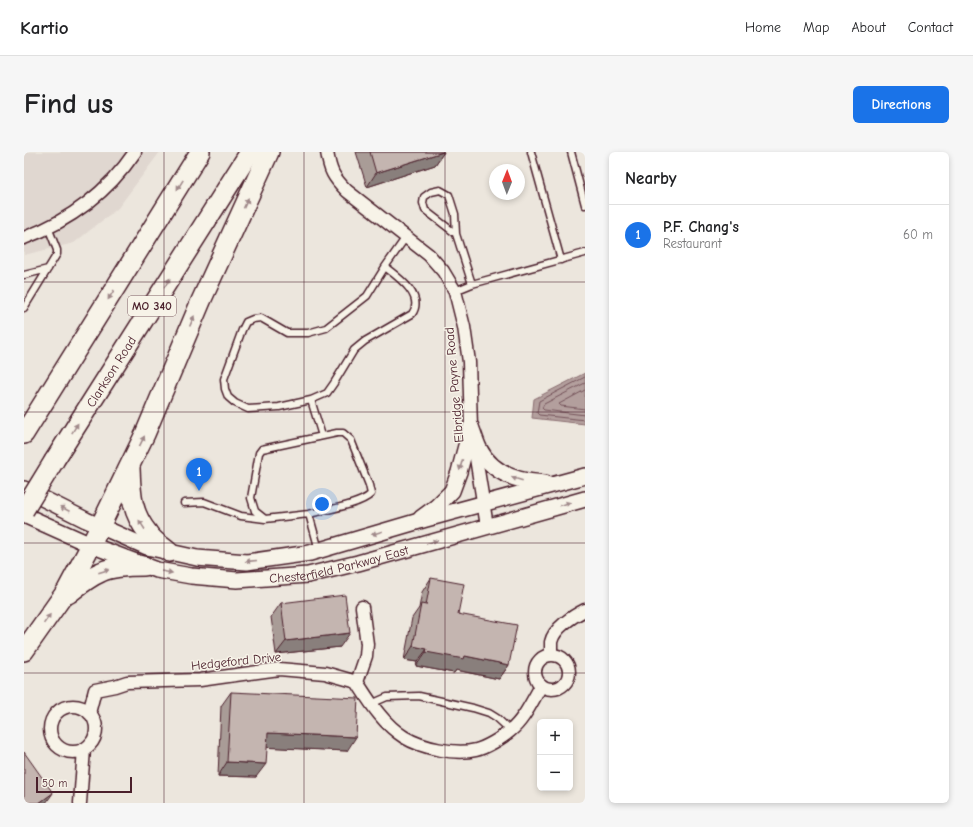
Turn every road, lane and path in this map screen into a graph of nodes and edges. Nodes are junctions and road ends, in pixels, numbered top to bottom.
1 (135, 152) edge
2 (200, 152) edge
3 (250, 152) edge
4 (269, 152) edge
5 (327, 152) edge
6 (531, 152) edge
7 (571, 152) edge
8 (585, 205) edge
9 (48, 227) junction
10 (456, 234) junction
11 (406, 237) junction
12 (24, 238) edge
13 (585, 253) edge
14 (561, 260) junction
15 (385, 267) junction
16 (48, 269) junction
17 (24, 275) edge
18 (472, 284) junction
19 (455, 292) junction
20 (24, 308) edge
21 (311, 400) junction
22 (471, 427) junction
23 (24, 434) edge
24 (322, 436) junction
25 (130, 465) junction
26 (585, 476) edge
27 (556, 484) junction
28 (24, 489) edge
29 (585, 498) edge
30 (184, 503) dead end
31 (482, 503) junction
32 (24, 510) edge
33 (309, 514) junction
34 (24, 515) edge
35 (265, 519) junction
36 (415, 522) junction
37 (100, 526) junction
38 (487, 526) junction
39 (91, 545) junction
40 (319, 550) junction
41 (170, 552) junction
42 (144, 566) junction
43 (60, 600) junction
44 (362, 607) dead end
45 (585, 610) edge
46 (24, 651) edge
47 (551, 655) junction
48 (357, 682) junction
49 (541, 686) junction
50 (371, 704) junction
51 (88, 713) junction
52 (511, 731) junction
53 (84, 749) junction
54 (80, 803) edge

1 - 9 street
2 -> 23 main road, MO 340
32 -> 3 main road, Clarkson Road / MO 340, bridge
25 -> 4 main road
5 - 11 street, Elbridge Payne Road
6 - 14 lane
7 - 8 lane
9 - 12 street
9 - 16 lane
10 - 10 lane
10 - 18 lane
11 - 15 lane
11 - 19 street, Elbridge Payne Road
13 - 14 lane
14 - 18 lane
15 - 21 lane
15 - 21 lane
16 - 17 lane
16 - 20 lane
18 - 19 lane
19 - 22 street, Elbridge Payne Road
21 - 24 lane
27 -> 22 street
22 - 31 street, Elbridge Payne Road
22 -> 36 street
24 - 33 lane
24 - 35 lane
25 - 37 main road
41 -> 25 main road
26 - 27 street, Chesterfield Parkway East
27 - 31 street, Chesterfield Parkway East
37 -> 28 street, Chesterfield Parkway East
38 -> 29 street, Chesterfield Parkway East
30 - 35 lane
31 - 36 street, Chesterfield Parkway East
31 - 38 street, Elbridge Payne Road
33 - 35 lane
33 - 40 lane
34 - 39 street, Chesterfield Parkway East
36 -> 40 street, Chesterfield Parkway East
37 - 39 main road
37 - 41 street, Chesterfield Parkway East
42 -> 38 street, Chesterfield Parkway East
39 - 42 street, Chesterfield Parkway East
39 - 43 main road
40 -> 41 street, Chesterfield Parkway East
43 -> 42 main road
46 -> 43 main road
44 - 48 street
45 - 47 street
47 - 49 street
47 - 49 street
48 - 50 street
48 - 51 street, Hedgeford Drive
49 - 52 street
50 - 52 lane
50 - 52 street
51 - 53 street
51 - 53 street
53 - 54 street

